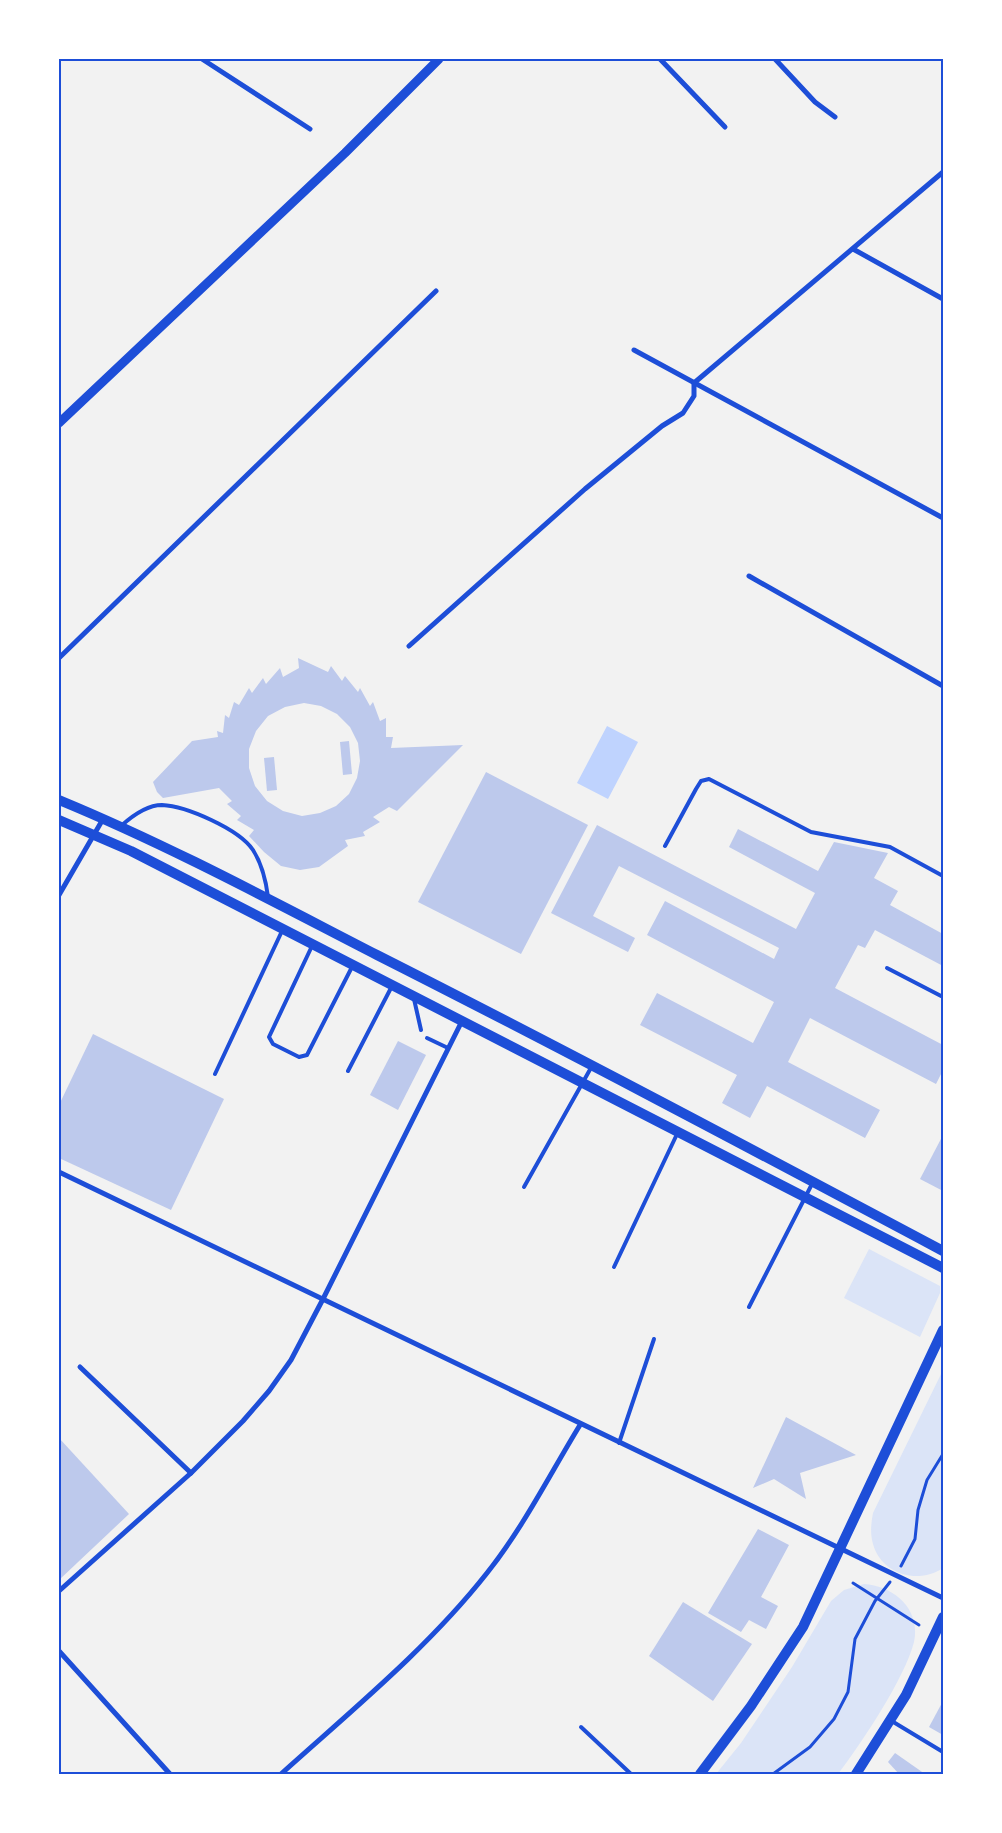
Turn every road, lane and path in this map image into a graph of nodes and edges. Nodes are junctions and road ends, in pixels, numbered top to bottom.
1 (202, 59) edge
2 (439, 59) edge
3 (660, 59) edge
4 (775, 59) edge
5 (835, 117) dead end
6 (725, 127) dead end
7 (310, 129) dead end
8 (943, 172) edge
9 (852, 249) junction
10 (436, 291) dead end
11 (943, 300) edge
12 (634, 350) dead end
13 (694, 383) junction
14 (59, 423) edge
15 (943, 518) edge
16 (749, 576) dead end
17 (409, 646) dead end
18 (59, 658) edge
19 (943, 686) edge
20 (59, 800) edge
21 (104, 818) junction
22 (59, 820) edge
23 (121, 826) junction
24 (95, 835) junction
25 (665, 846) dead end
26 (943, 876) edge
27 (59, 895) edge
28 (268, 899) junction
29 (283, 929) junction
30 (313, 944) junction
31 (353, 965) junction
32 (887, 968) dead end
33 (392, 986) junction
34 (413, 996) junction
35 (943, 997) edge
36 (462, 1022) junction
37 (421, 1030) dead end
38 (428, 1038) dead end
39 (448, 1048) junction
40 (592, 1066) junction
41 (348, 1071) dead end
42 (215, 1074) dead end
43 (582, 1083) junction
44 (678, 1132) junction
45 (59, 1172) edge
46 (812, 1182) junction
47 (524, 1187) dead end
48 (804, 1197) junction
49 (943, 1250) edge
50 (614, 1267) dead end
51 (943, 1268) edge
52 (323, 1299) junction
53 (749, 1307) dead end
54 (942, 1333) edge
55 (654, 1339) dead end
56 (80, 1366) dead end
57 (580, 1425) junction
58 (619, 1443) junction
59 (942, 1455) edge
60 (191, 1473) junction
61 (840, 1548) junction
62 (896, 1575) junction
63 (853, 1583) dead end
64 (59, 1592) edge
65 (877, 1598) junction
66 (943, 1598) edge
67 (943, 1617) edge
68 (919, 1625) dead end
69 (59, 1650) edge
70 (890, 1720) junction
71 (580, 1727) dead end
72 (943, 1752) edge
73 (170, 1774) edge
74 (281, 1774) edge
75 (631, 1774) edge
76 (700, 1774) edge
77 (773, 1774) edge
78 (856, 1774) edge

1 - 7 street
2 - 14 street
3 - 6 street
4 - 5 street
8 - 9 street
9 - 11 street
9 - 13 street
10 - 18 street
12 - 13 street
13 - 15 street
13 - 17 street
16 - 19 street
20 - 21 main road
21 - 23 main road
21 - 24 street
22 - 24 main road
23 - 28 main road
23 - 28 lane
24 - 27 street
24 - 29 main road
25 - 26 lane
28 - 40 main road
29 - 30 main road
29 - 42 lane
30 - 31 main road
30 - 31 lane
31 - 33 main road
32 - 35 lane
33 - 34 main road
33 - 41 lane
34 - 36 main road
34 - 37 lane
36 - 39 street
36 - 43 main road
38 - 39 lane
39 - 52 street
40 - 43 lane
40 - 46 main road
43 - 44 main road
43 - 47 lane
44 - 48 main road
44 - 50 lane
45 - 52 street
46 - 48 lane
46 - 49 main road
48 - 51 main road
48 - 53 lane
52 - 57 street
52 - 60 street
54 - 61 main road
55 - 58 lane
56 - 60 street
57 - 58 street
57 - 74 street
58 - 61 street
59 - 62 path
60 - 64 street
61 - 62 street
61 - 76 main road
62 - 65 path
62 - 66 street
63 - 65 path
65 - 68 path
65 - 77 path
67 - 70 main road
69 - 73 street
70 - 72 lane
70 - 78 main road
71 - 75 lane

